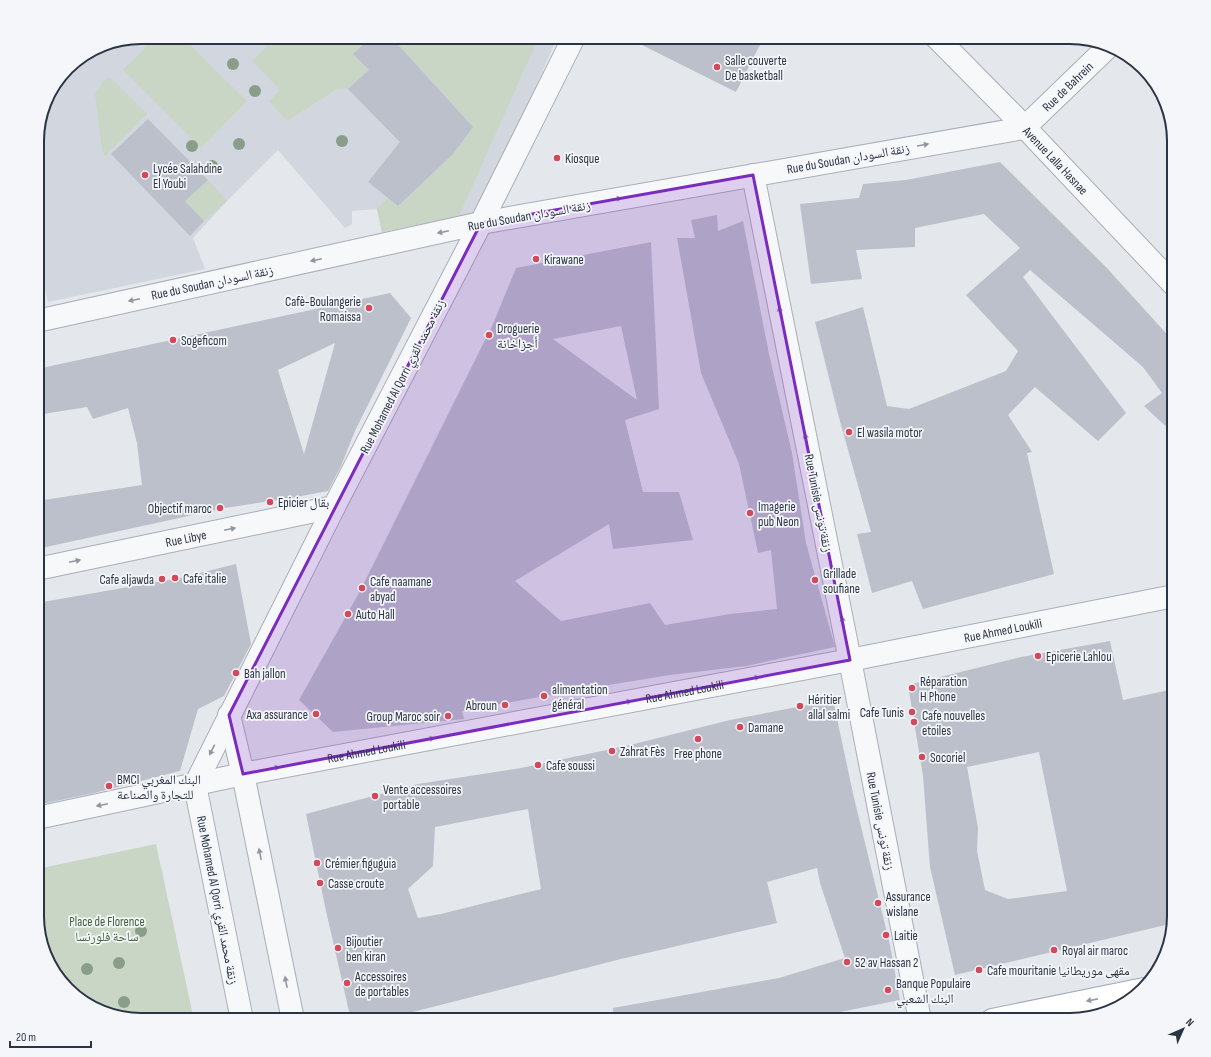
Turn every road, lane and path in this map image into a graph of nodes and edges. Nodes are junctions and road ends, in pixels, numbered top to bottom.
1 (570, 44) edge
2 (943, 44) edge
3 (1105, 50) edge
4 (1024, 128) junction
5 (753, 175) junction
6 (481, 223) junction
7 (1167, 277) edge
8 (44, 319) edge
9 (334, 507) junction
10 (44, 568) edge
11 (1167, 597) edge
12 (850, 660) junction
13 (229, 715) junction
14 (243, 774) junction
15 (195, 785) junction
16 (44, 817) edge
17 (1131, 992) edge
18 (241, 1013) edge
19 (292, 1013) edge
20 (919, 1013) edge
21 (1026, 1013) edge

1 - 6 street, Rue Mohamed Al Qorri زنقة محمد القري
2 - 4 street, Avenue Lalla Hasnae
3 - 4 street, Rue de Bahrein
5 -> 4 street, Rue du Soudan زنقة السودان
4 - 7 street, Avenue Lalla Hasnae
6 -> 5 street, Rue du Soudan زنقة السودان
12 -> 5 street, Rue Tunisie زنقة تونس
6 -> 8 street, Rue du Soudan زنقة السودان
6 - 9 street, Rue Mohamed Al Qorri زنقة محمد القري
10 -> 9 street, Rue Libye
9 - 13 street, Rue Mohamed Al Qorri زنقة محمد القري
11 - 12 street, Rue Ahmed Loukili
14 -> 12 street, Rue Ahmed Loukili
12 - 20 street, Rue Tunisie زنقة تونس
13 - 14 street
13 -> 15 street, Rue Mohamed Al Qorri زنقة محمد القري
14 - 15 street, Rue Ahmed Loukili
19 -> 14 street
15 -> 16 street, Rue Ahmed Loukili
15 - 18 street, Rue Mohamed Al Qorri زنقة محمد القري
17 -> 21 main road

